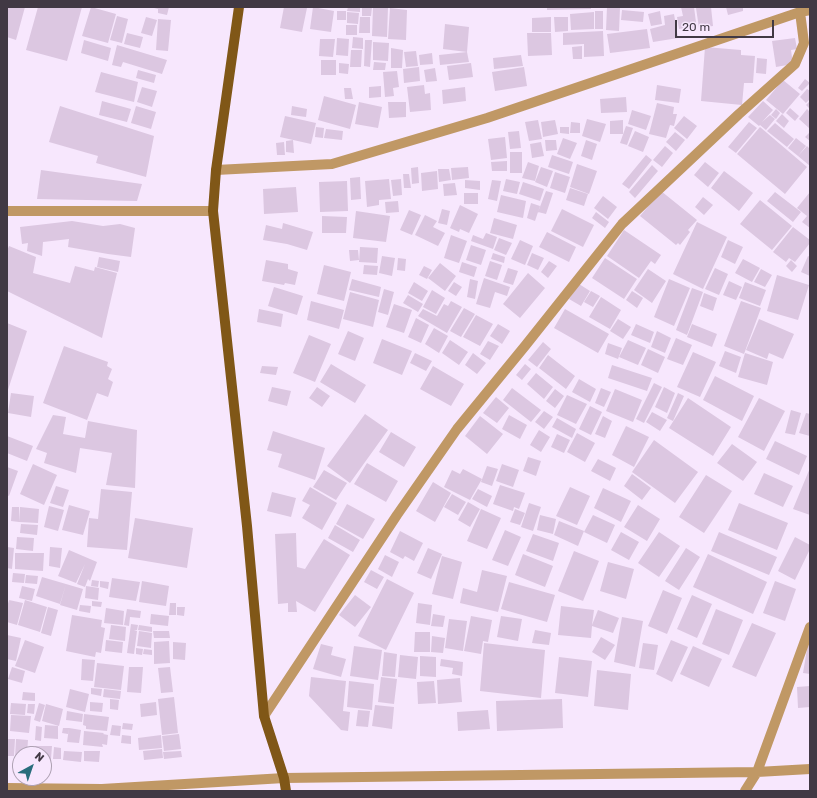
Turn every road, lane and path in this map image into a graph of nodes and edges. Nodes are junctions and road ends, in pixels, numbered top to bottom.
1 (239, 7) edge
2 (805, 11) edge
3 (216, 170) junction
4 (7, 211) edge
5 (213, 211) junction
6 (810, 627) edge
7 (264, 716) junction
8 (810, 769) edge
9 (758, 772) junction
10 (284, 778) junction
11 (7, 788) edge
12 (286, 791) edge
13 (745, 791) edge

1 - 3 main road
2 - 3 street
2 - 7 street
3 - 5 main road
4 - 5 street
5 - 7 main road
6 - 9 street
7 - 10 main road
8 - 9 street
9 - 10 street
9 - 13 street
10 - 11 street
10 - 12 main road

